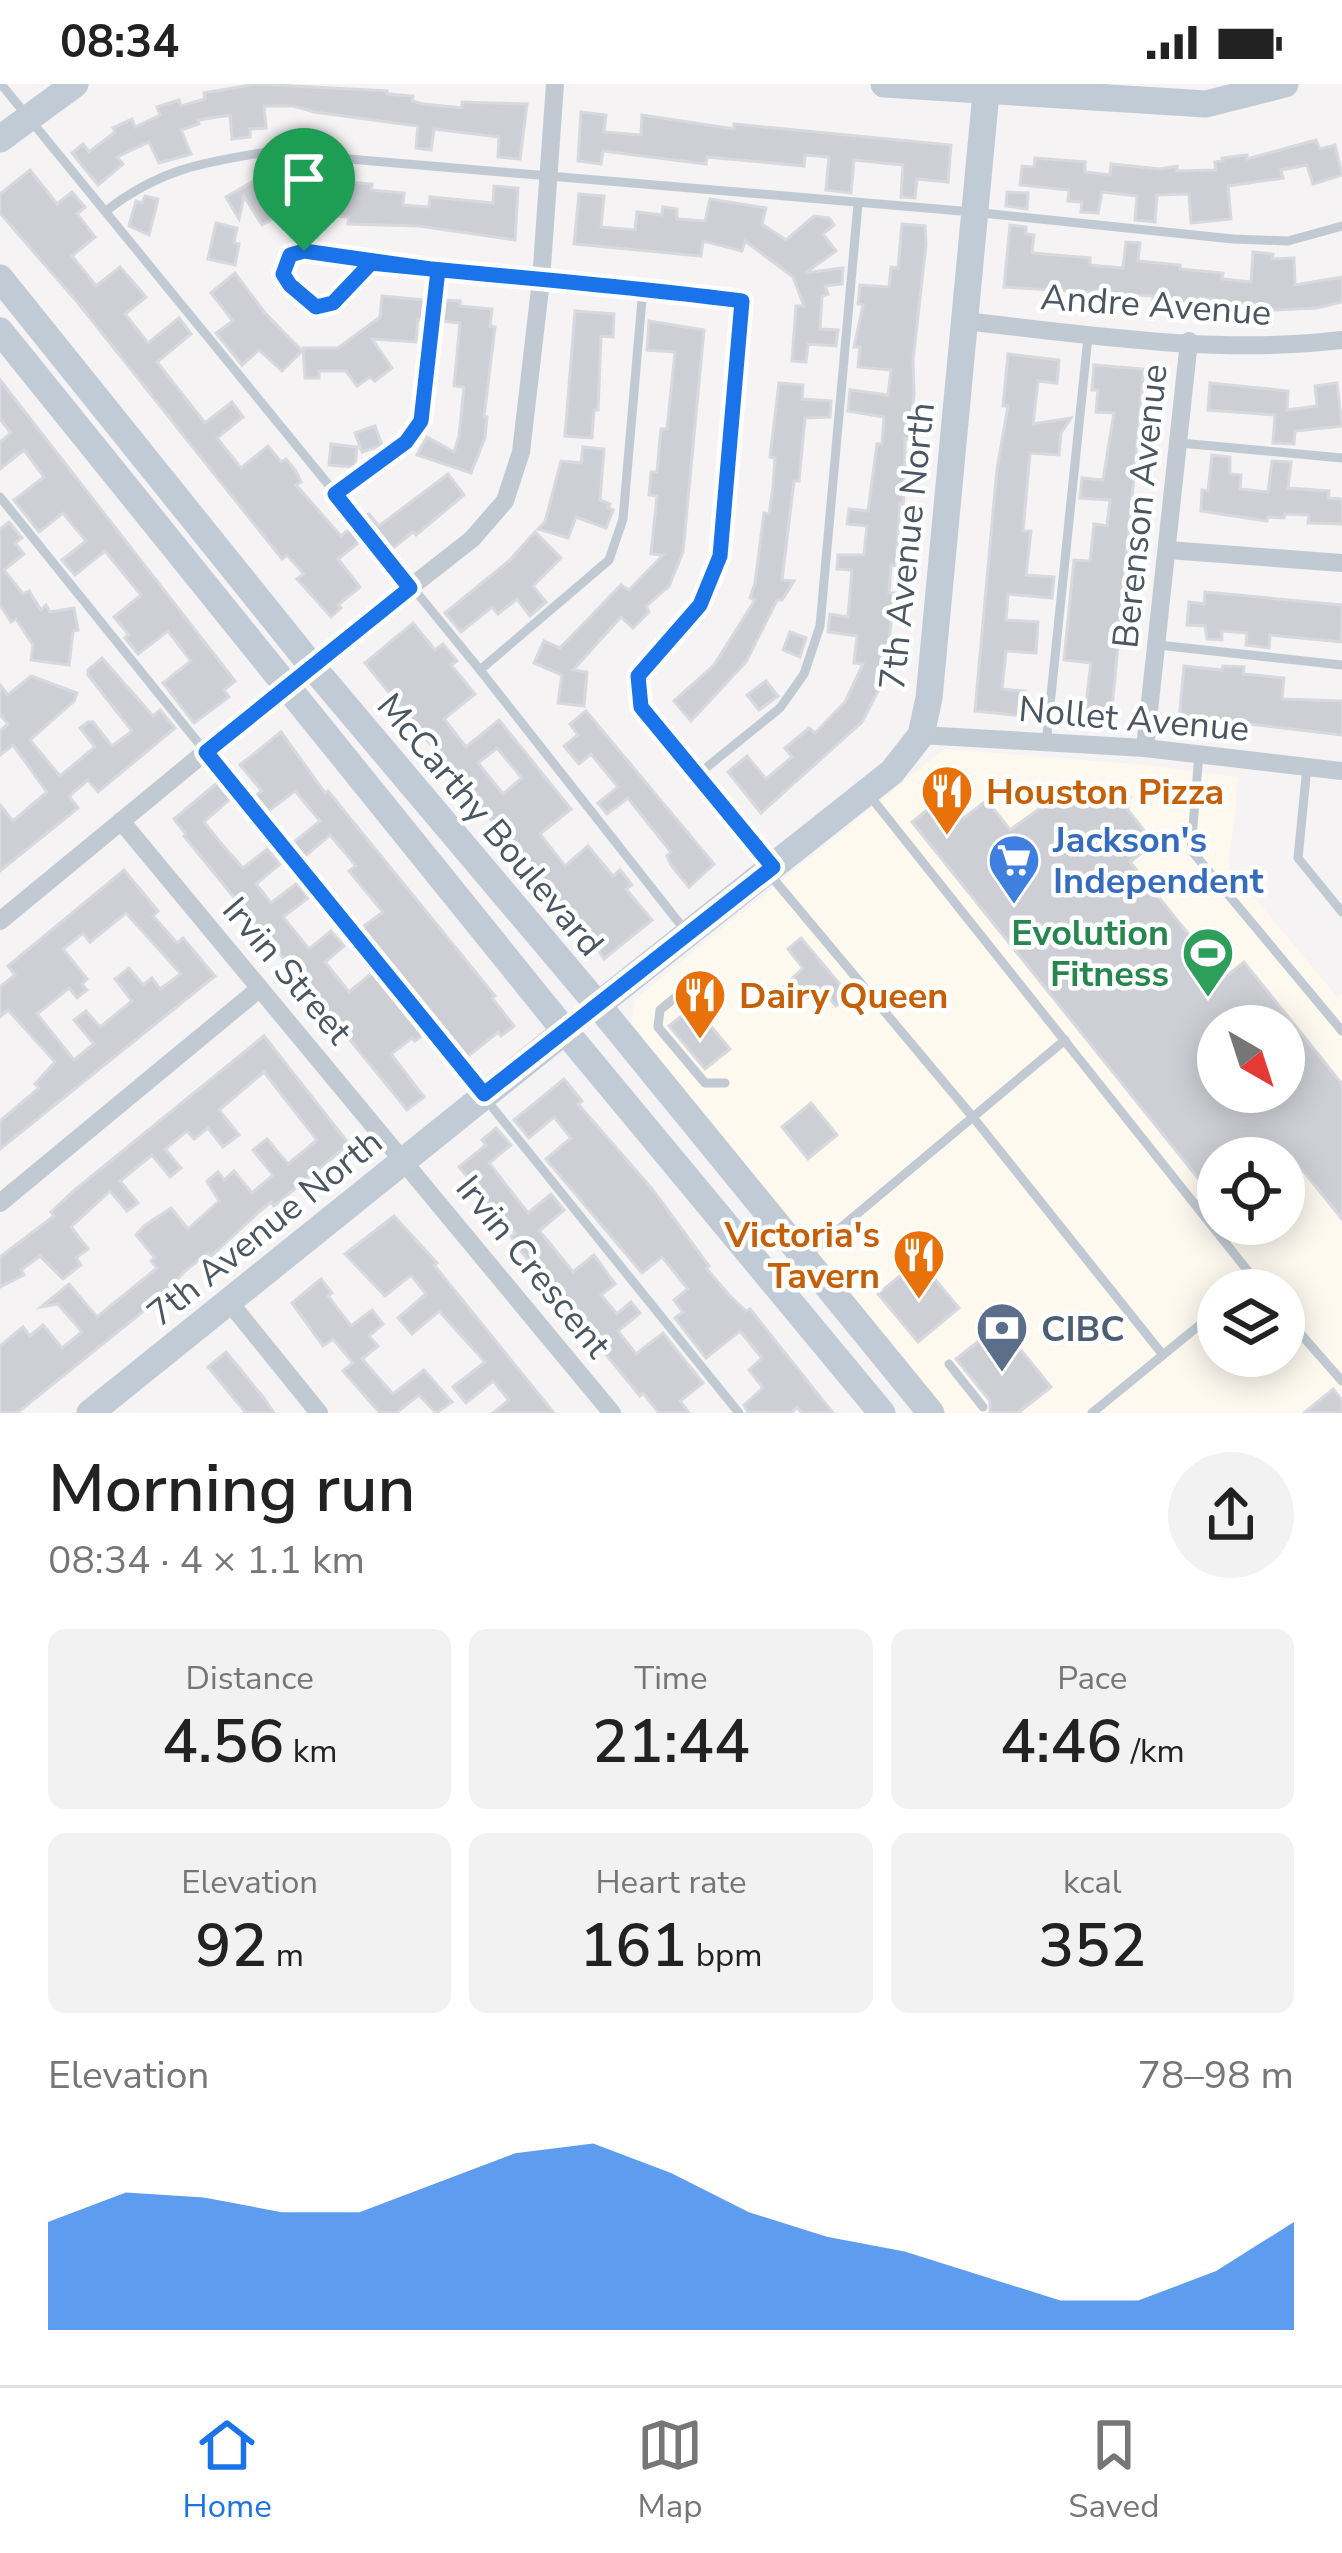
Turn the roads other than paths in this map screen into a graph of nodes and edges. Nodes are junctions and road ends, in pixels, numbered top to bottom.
1 (1, 84) edge
2 (74, 84) edge
3 (555, 84) edge
4 (884, 84) edge
5 (1280, 85) edge
6 (986, 88) edge
7 (1112, 93) edge
8 (28, 116) junction
9 (0, 139) edge
10 (548, 178) junction
11 (858, 204) junction
12 (106, 212) junction
13 (973, 212) junction
14 (1342, 226) edge
15 (371, 263) dead end
16 (438, 270) junction
17 (0, 278) edge
18 (541, 280) junction
19 (643, 288) junction
20 (965, 321) junction
21 (0, 331) edge
22 (1088, 335) junction
23 (1342, 340) edge
24 (1190, 341) junction
25 (1180, 442) junction
26 (1342, 458) edge
27 (335, 494) junction
28 (0, 497) edge
29 (1168, 550) junction
30 (1342, 563) edge
31 (410, 588) junction
32 (1158, 645) junction
33 (311, 665) junction
34 (1342, 665) edge
35 (480, 670) junction
36 (285, 686) junction
37 (921, 735) junction
38 (1046, 744) junction
39 (1145, 748) junction
40 (206, 752) junction
41 (1199, 754) junction
42 (1307, 767) junction
43 (1342, 771) edge
44 (697, 775) junction
45 (867, 791) junction
46 (121, 821) junction
47 (771, 870) junction
48 (1342, 912) edge
49 (0, 921) edge
50 (688, 934) junction
51 (715, 984) dead end
52 (260, 989) junction
53 (598, 1005) junction
54 (566, 1031) junction
55 (1342, 1031) edge
56 (1065, 1040) junction
57 (724, 1083) dead end
58 (484, 1094) junction
59 (972, 1116) junction
60 (405, 1160) junction
61 (0, 1203) edge
62 (802, 1260) junction
63 (1246, 1269) edge
64 (774, 1283) junction
65 (230, 1303) junction
66 (1197, 1327) edge
67 (1305, 1339) edge
68 (1163, 1355) junction
69 (949, 1364) dead end
70 (1342, 1381) edge
71 (983, 1407) dead end
72 (90, 1413) edge
73 (319, 1413) edge
74 (612, 1413) edge
75 (739, 1413) edge
76 (881, 1413) edge
77 (931, 1413) edge
78 (1092, 1413) edge

1 - 8 lane
2 - 8 main road
3 - 10 street
4 - 6 main road
5 - 7 main road
6 - 7 main road
6 - 13 main road, 7th Avenue North
8 - 9 main road
8 - 12 lane
10 - 11 lane
10 - 12 lane
10 - 18 street
11 - 13 lane
11 - 44 lane
12 - 27 lane
13 - 14 lane
13 - 20 main road, 7th Avenue North
15 - 16 street
16 - 18 street
16 - 27 lane
17 - 33 main road, McCarthy Boulevard
18 - 19 street
18 - 31 street
19 - 35 lane
19 - 44 street
20 - 22 street, Andre Avenue
20 - 37 main road, 7th Avenue North
21 - 36 main road, McCarthy Boulevard
22 - 24 street, Andre Avenue
22 - 38 lane
23 - 24 street, Andre Avenue
24 - 25 street, Berenson Avenue
25 - 26 lane
25 - 29 street, Berenson Avenue
27 - 31 lane
28 - 40 lane
29 - 30 street
29 - 32 street, Berenson Avenue
31 - 33 street
31 - 35 lane
32 - 34 lane
32 - 39 street, Berenson Avenue
33 - 36 street
33 - 53 main road, McCarthy Boulevard
35 - 50 lane
36 - 40 street
36 - 54 main road, McCarthy Boulevard
37 - 38 street, Nollet Avenue
37 - 45 main road, 7th Avenue North
38 - 39 street, Nollet Avenue
39 - 41 street, Nollet Avenue
40 - 46 street
40 - 58 lane
41 - 42 street, Nollet Avenue
41 - 55 lane
42 - 43 street, Nollet Avenue
42 - 48 lane
44 - 47 street
45 - 47 main road, 7th Avenue North
45 - 56 lane
46 - 49 street
46 - 52 street, Irvin Street
47 - 50 main road, 7th Avenue North
47 - 59 lane
50 - 53 main road, 7th Avenue North
51 - 57 lane
52 - 60 street, Irvin Street
52 - 61 street
53 - 54 street, 7th Avenue North
53 - 62 main road, McCarthy Boulevard
54 - 58 main road, 7th Avenue North
54 - 64 main road, McCarthy Boulevard
56 - 59 lane
56 - 63 lane
58 - 60 main road, 7th Avenue North
58 - 75 lane
59 - 62 lane
59 - 68 lane
60 - 65 main road, 7th Avenue North
60 - 74 street, Irvin Crescent
62 - 64 lane
62 - 77 main road, McCarthy Boulevard
64 - 76 main road, McCarthy Boulevard
65 - 72 main road, 7th Avenue North
65 - 73 street
66 - 68 lane
67 - 70 lane
68 - 78 lane
69 - 71 lane

